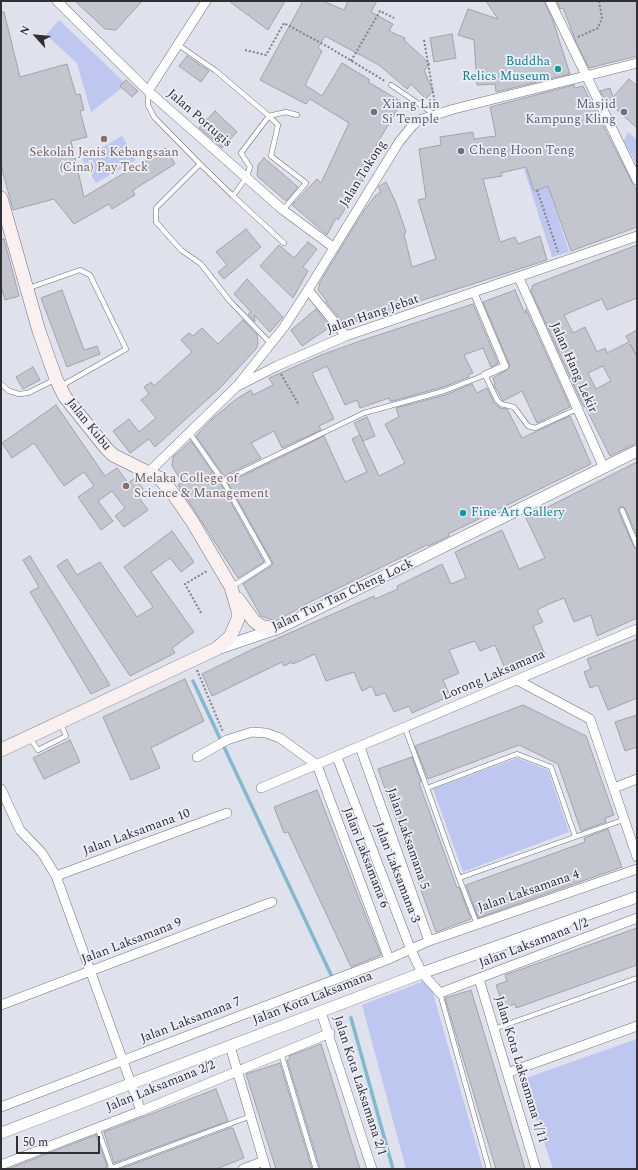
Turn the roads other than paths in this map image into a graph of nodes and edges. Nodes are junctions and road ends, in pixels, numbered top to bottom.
1 (57, 1) edge
2 (206, 1) edge
3 (550, 1) edge
4 (177, 44) junction
5 (637, 63) edge
6 (586, 76) junction
7 (391, 85) road end
8 (148, 91) junction
9 (432, 114) junction
10 (296, 115) dead end
11 (269, 116) junction
12 (200, 164) junction
13 (246, 178) junction
14 (637, 180) edge
15 (233, 196) junction
16 (1, 198) edge
17 (284, 210) junction
18 (637, 236) edge
19 (284, 243) dead end
20 (333, 247) junction
21 (519, 278) junction
22 (27, 289) junction
23 (308, 290) junction
24 (474, 294) junction
25 (346, 336) junction
26 (270, 343) junction
27 (485, 375) junction
28 (58, 383) junction
29 (1, 384) edge
30 (236, 387) junction
31 (577, 409) junction
32 (189, 432) junction
33 (637, 451) edge
34 (604, 468) junction
35 (149, 472) junction
36 (223, 481) junction
37 (622, 510) dead end
38 (637, 546) edge
39 (232, 590) junction
40 (274, 629) junction
41 (637, 629) edge
42 (216, 649) junction
43 (517, 680) junction
44 (405, 728) junction
45 (360, 747) junction
46 (1, 750) edge
47 (197, 757) dead end
48 (337, 757) junction
49 (317, 765) junction
50 (637, 779) edge
51 (261, 788) dead end
52 (427, 788) junction
53 (614, 788) junction
54 (1, 789) edge
55 (227, 813) dead end
56 (624, 820) junction
57 (575, 836) junction
58 (637, 857) edge
59 (637, 869) edge
60 (56, 876) junction
61 (459, 878) junction
62 (637, 897) edge
63 (272, 902) dead end
64 (637, 918) edge
65 (477, 924) junction
66 (429, 941) junction
67 (411, 950) junction
68 (389, 959) junction
69 (90, 971) junction
70 (422, 973) junction
71 (637, 978) edge
72 (479, 979) junction
73 (440, 993) junction
74 (1, 1005) edge
75 (321, 1012) junction
76 (637, 1026) edge
77 (494, 1029) junction
78 (330, 1033) junction
79 (230, 1046) junction
80 (281, 1053) junction
81 (123, 1061) junction
82 (238, 1070) junction
83 (507, 1073) junction
84 (132, 1084) junction
85 (1, 1106) edge
86 (140, 1111) junction
87 (251, 1116) junction
88 (97, 1127) junction
89 (1, 1134) edge
90 (1, 1165) edge
91 (265, 1165) edge
92 (111, 1169) edge
93 (243, 1169) edge
94 (316, 1169) edge
95 (372, 1169) edge
96 (489, 1169) edge
97 (536, 1169) edge

1 - 8 street, Jalan Portugis
2 - 4 street
3 - 6 street
4 - 8 street
4 - 11 lane
5 - 6 street, Jalan Tokong
6 - 9 street, Jalan Tokong
6 - 14 street
7 - 9 lane
8 - 12 lane
8 - 13 street, Jalan Portugis
9 - 20 street, Jalan Tokong
10 - 11 lane
11 - 13 lane
11 - 17 lane
12 - 15 lane
12 - 26 lane
13 - 15 lane
13 - 17 street, Jalan Portugis
15 - 19 lane
16 - 22 main road, Jalan Kubu
17 - 20 street, Jalan Portugis
18 - 21 street, Jalan Hang Jebat
20 - 23 street, Jalan Tokong
21 - 24 street, Jalan Hang Jebat
21 - 31 street, Jalan Hang Lekir
22 - 28 main road, Jalan Kubu
22 - 28 lane
23 - 25 street
23 - 26 street, Jalan Tokong
24 - 25 street, Jalan Hang Jebat
24 - 27 street
25 - 30 street, Jalan Hang Jebat
26 - 30 street, Jalan Tokong
27 - 31 lane
27 - 36 lane
28 - 29 lane
28 - 35 main road, Jalan Kubu
30 - 32 street, Jalan Hang Jebat
31 - 34 street, Jalan Hang Lekir
32 - 35 street, Jalan Hang Jebat
32 - 36 lane
33 - 34 street, Jalan Tun Tan Cheng Lock
34 - 40 street, Jalan Tun Tan Cheng Lock
35 - 39 main road, Jalan Kubu
36 - 39 lane
37 - 38 lane
39 - 40 main road
39 - 42 main road, Jalan Kubu
40 - 42 street, Jalan Tun Tan Cheng Lock
41 - 43 street, Lorong Laksamana
42 - 46 main road, Jalan Tun Tan Cheng Lock
43 - 44 street, Lorong Laksamana
43 - 53 street
44 - 45 street, Lorong Laksamana
44 - 52 lane
45 - 48 street, Lorong Laksamana
45 - 66 street, Jalan Laksamana 5
47 - 49 street
48 - 49 street, Lorong Laksamana
48 - 67 street, Jalan Laksamana 3
49 - 51 street, Lorong Laksamana
49 - 68 street, Jalan Laksamana 6
50 - 53 street
52 - 57 lane
52 - 61 lane
53 - 56 street
54 - 60 street
55 - 60 street, Jalan Laksamana 10
56 - 57 lane
56 - 58 street
57 - 61 lane
59 - 65 street, Jalan Laksamana 4
60 - 69 street
61 - 65 lane
62 - 70 street, Jalan Kota Laksamana
63 - 69 street, Jalan Laksamana 9
64 - 72 street, Jalan Laksamana 1/2
65 - 66 street, Jalan Laksamana 4
66 - 67 street, Jalan Laksamana 4
67 - 68 street, Jalan Laksamana 7
67 - 70 street, Jalan Laksamana 3
68 - 81 street, Jalan Laksamana 7
69 - 74 street, Jalan Laksamana 9
69 - 81 street
70 - 73 street, Jalan Laksamana 3
70 - 75 street, Jalan Kota Laksamana
71 - 77 lane
72 - 73 street, Jalan Laksamana 1/2
72 - 77 street, Jalan Kota Laksamana 1/11
73 - 96 lane
75 - 78 street, Jalan Kota Laksamana 2/1
75 - 79 street, Jalan Kota Laksamana
76 - 83 street
77 - 83 street, Jalan Kota Laksamana 1/11
78 - 80 street, Jalan Laksamana 2/2
78 - 95 street, Jalan Kota Laksamana 2/1
79 - 82 street
79 - 84 street, Jalan Kota Laksamana
80 - 82 street, Jalan Laksamana 2/2
80 - 94 lane
81 - 84 street
81 - 85 street, Jalan Laksamana 7
82 - 86 street, Jalan Laksamana 2/2
82 - 87 street
83 - 97 street, Jalan Kota Laksamana 1/11
84 - 86 street
84 - 89 street, Jalan Kota Laksamana
86 - 88 street, Jalan Laksamana 2/2
87 - 91 street
87 - 92 lane
88 - 90 street, Jalan Laksamana 2/2
88 - 92 lane
91 - 93 street

